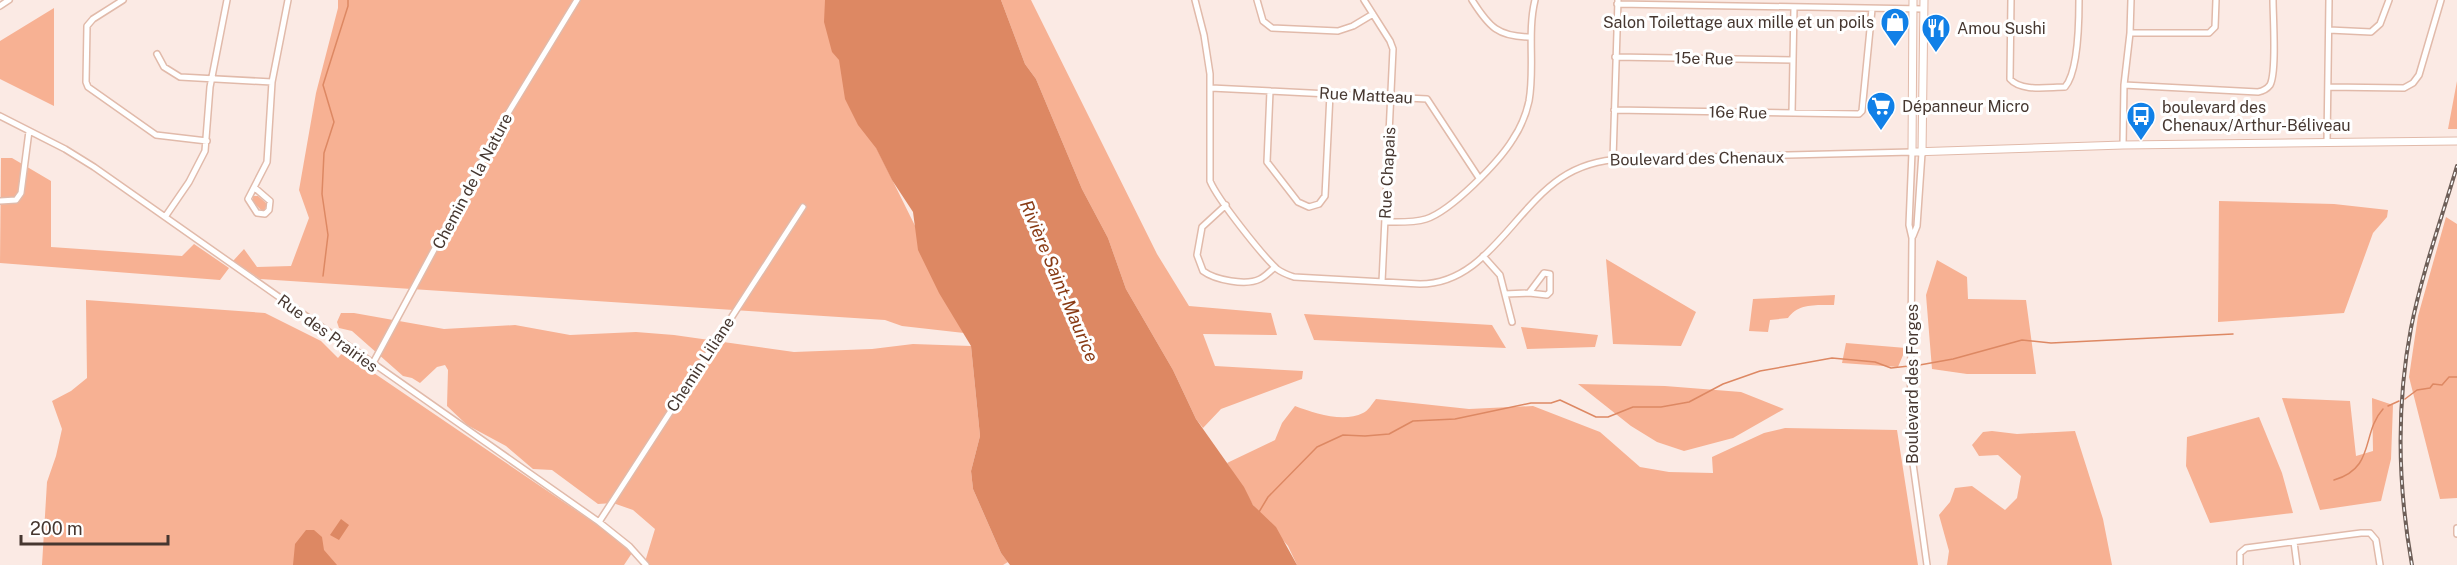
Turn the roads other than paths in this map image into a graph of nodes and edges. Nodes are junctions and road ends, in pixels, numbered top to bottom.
1 (9, 0) edge
2 (123, 0) edge
3 (228, 0) edge
4 (288, 0) edge
5 (577, 0) edge
6 (1195, 0) edge
7 (1257, 0) edge
8 (1364, 0) edge
9 (1472, 0) edge
10 (1535, 0) edge
11 (1913, 0) edge
12 (1924, 0) edge
13 (2011, 0) edge
14 (2079, 0) edge
15 (2131, 0) edge
16 (2216, 0) edge
17 (2273, 0) edge
18 (2330, 0) edge
19 (2389, 0) edge
20 (2441, 0) edge
21 (1618, 2) edge
22 (1766, 3) edge
23 (0, 6) edge
24 (1794, 7) junction
25 (1872, 9) junction
26 (1913, 9) junction
27 (1924, 9) junction
28 (1373, 14) junction
29 (2329, 30) junction
30 (2130, 33) junction
31 (1531, 37) junction
32 (157, 54) dead end
33 (1615, 57) junction
34 (1793, 60) junction
35 (212, 79) junction
36 (272, 82) junction
37 (2124, 85) junction
38 (2328, 87) junction
39 (1211, 88) junction
40 (1270, 91) junction
41 (1330, 94) junction
42 (1391, 96) junction
43 (1614, 110) junction
44 (1792, 113) junction
45 (0, 116) edge
46 (29, 131) junction
47 (207, 141) junction
48 (2457, 141) edge
49 (2327, 143) junction
50 (2123, 145) junction
51 (1912, 152) junction
52 (1922, 153) junction
53 (1613, 159) junction
54 (1479, 177) junction
55 (255, 188) junction
56 (0, 201) edge
57 (1226, 205) junction
58 (803, 207) dead end
59 (165, 217) junction
60 (1385, 222) junction
61 (1912, 238) junction
62 (1483, 256) junction
63 (1275, 267) junction
64 (1382, 282) junction
65 (1529, 292) junction
66 (1505, 294) junction
67 (1512, 322) dead end
68 (372, 364) junction
69 (599, 522) junction
70 (2457, 528) edge
71 (2457, 534) edge
72 (2294, 542) junction
73 (646, 565) edge
74 (1927, 565) edge
75 (2240, 565) edge
76 (2297, 565) edge
77 (2380, 565) edge

1 - 23 street
2 - 47 street
3 - 35 street
4 - 36 street
5 - 68 street, Chemin de la Nature
6 - 39 street, Boulevard des Chenaux
7 - 28 street
8 - 28 street, Rue Chapais
9 - 31 street
10 - 31 street
11 - 26 main road, Boulevard des Forges
12 - 27 main road, Boulevard des Forges
13 - 14 street
15 - 30 street
16 - 30 street
17 - 37 street
18 - 29 street
19 - 29 street
20 - 38 street
21 - 22 street
21 - 33 street
22 - 24 street
24 - 25 street
24 - 34 street
25 - 26 street
25 - 44 street, 16e Rue
26 - 27 street
26 - 51 main road, Boulevard des Forges
27 - 52 main road, Boulevard des Forges
28 - 42 street, Rue Chapais
29 - 38 street
30 - 37 street
31 - 54 street
32 - 35 street
33 - 34 street, 15e Rue
33 - 43 street
34 - 44 street
35 - 36 street
35 - 47 street
36 - 55 street
37 - 50 street
38 - 49 street
39 - 40 street, Rue Matteau
39 - 57 street, Boulevard des Chenaux
40 - 41 street, Rue Matteau
40 - 41 street
41 - 42 street, Rue Matteau
42 - 54 street, Rue Matteau
42 - 60 street, Rue Chapais
43 - 44 street, 16e Rue
43 - 53 street
45 - 46 street, Rue des Prairies
46 - 56 street
46 - 59 street, Rue des Prairies
47 - 59 street
48 - 49 main road, Boulevard des Chenaux
49 - 50 main road, Boulevard des Chenaux
50 - 52 main road, Boulevard des Chenaux
51 - 52 main road, Boulevard des Chenaux
51 - 53 street, Boulevard des Chenaux
51 - 61 street, Boulevard des Forges
52 - 61 street, Boulevard des Forges
53 - 62 street, Boulevard des Chenaux
54 - 60 street
55 - 55 street
57 - 63 street, Boulevard des Chenaux
57 - 63 street
58 - 69 street, Chemin Liliane
59 - 68 street, Rue des Prairies
60 - 64 street, Rue Chapais
61 - 74 street, Boulevard des Forges
62 - 64 street, Boulevard des Chenaux
62 - 66 street
63 - 64 street, Boulevard des Chenaux
65 - 65 street
65 - 66 street
66 - 67 street
68 - 69 street, Rue des Prairies
69 - 73 street, Rue des Prairies
70 - 71 street
72 - 75 street
72 - 76 street
72 - 77 street

